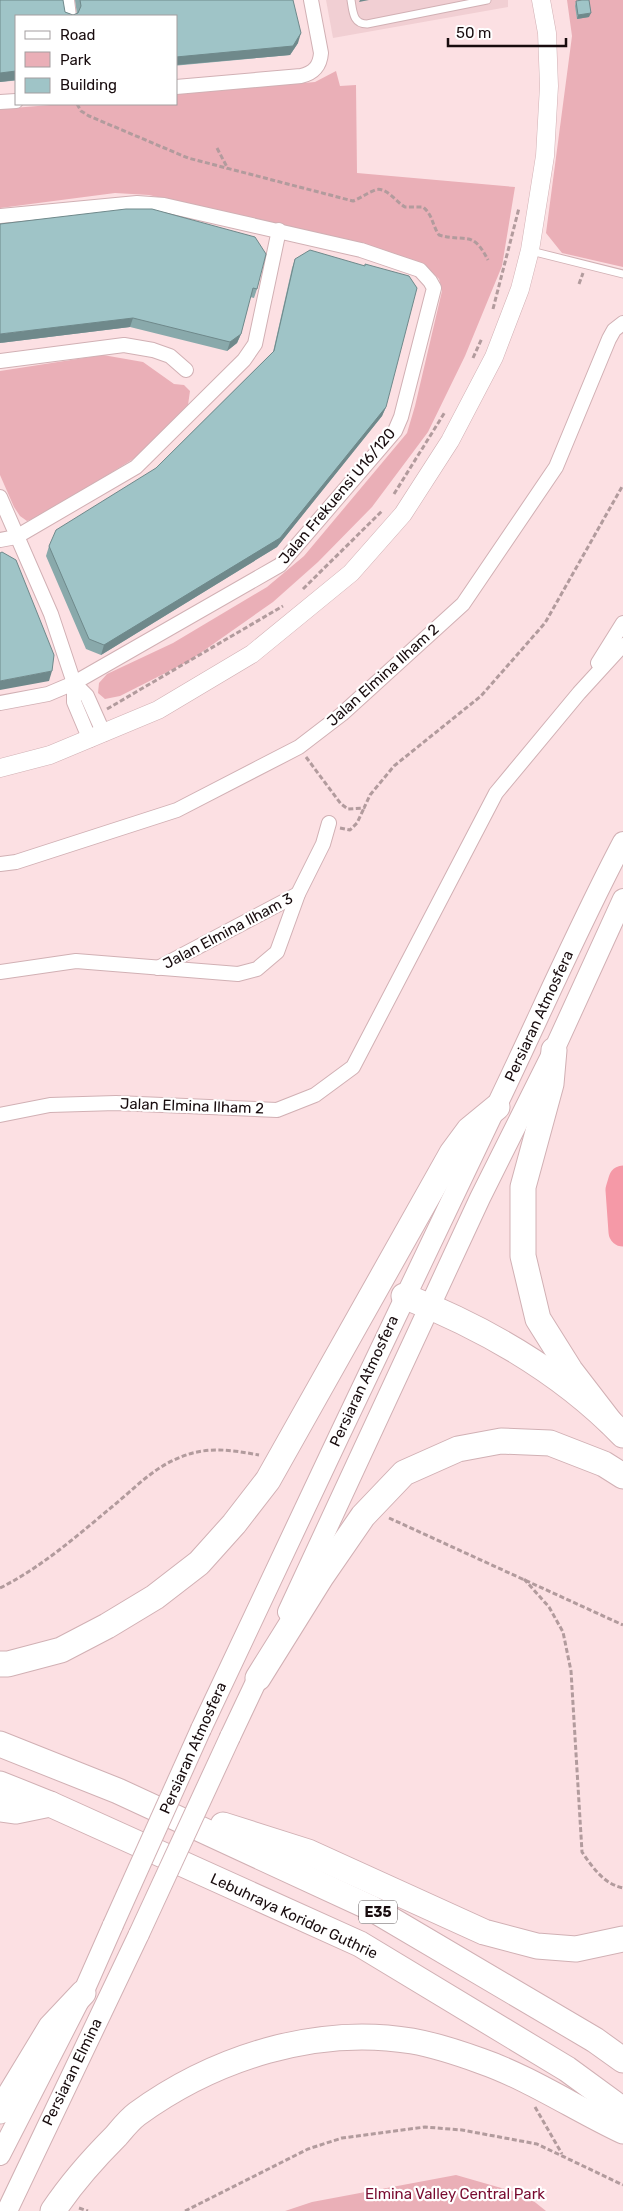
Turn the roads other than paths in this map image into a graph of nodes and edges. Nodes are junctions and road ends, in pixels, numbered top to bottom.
1 (67, 0) edge
2 (311, 0) edge
3 (351, 0) edge
4 (487, 0) edge
5 (541, 0) edge
6 (69, 15) edge
7 (178, 87) edge
8 (15, 101) edge
9 (0, 102) edge
10 (0, 216) edge
11 (279, 230) junction
12 (530, 250) junction
13 (623, 274) edge
14 (623, 324) edge
15 (0, 361) edge
16 (186, 370) dead end
17 (0, 500) edge
18 (16, 537) junction
19 (0, 540) edge
20 (623, 623) edge
21 (623, 645) edge
22 (74, 683) junction
23 (579, 693) junction
24 (0, 703) edge
25 (97, 737) junction
26 (0, 768) edge
27 (329, 823) road end
28 (623, 842) edge
29 (0, 864) edge
30 (298, 894) junction
31 (623, 899) edge
32 (157, 969) junction
33 (0, 972) edge
34 (554, 1050) junction
35 (497, 1107) junction
36 (0, 1115) edge
37 (404, 1296) junction
38 (430, 1307) junction
39 (617, 1429) edge
40 (623, 1476) edge
41 (0, 1664) edge
42 (258, 1678) junction
43 (0, 1744) edge
44 (0, 1784) edge
45 (118, 1791) junction
46 (50, 1804) junction
47 (0, 1809) edge
48 (113, 1925) joint
49 (139, 1934) joint
50 (623, 1939) edge
51 (83, 1993) junction
52 (623, 2060) edge
53 (623, 2110) edge
54 (0, 2111) edge
55 (623, 2131) edge
56 (0, 2155) edge
57 (7, 2211) edge
58 (53, 2211) edge

1 - 6 street
2 - 7 street
3 - 4 lane
5 - 12 street
8 - 9 street
10 - 11 street, Jalan Frekuensi U16/120
11 - 18 street
11 - 22 street, Jalan Frekuensi U16/120
12 - 13 lane
12 - 25 street
14 - 29 street, Jalan Elmina Ilham 2
15 - 16 street
17 - 18 street
18 - 19 street
18 - 22 street
20 - 23 street, Jalan Elmina Ilham 2
21 - 23 street, Jalan Elmina Ilham 2
22 - 24 street, Jalan Frekuensi U16/120
22 - 25 street
23 - 36 street, Jalan Elmina Ilham 2
25 - 26 street
27 - 30 street, Jalan Elmina Ilham 3
28 - 35 main road, Persiaran Atmosfera
30 - 32 street, Jalan Elmina Ilham 3
30 - 32 street, Jalan Elmina Ilham 3
31 - 34 main road, Persiaran Atmosfera
32 - 33 street, Jalan Elmina Ilham 3
34 - 38 main road, Persiaran Atmosfera
34 - 39 highway
35 - 37 main road, Persiaran Atmosfera
35 - 41 highway
37 - 38 highway
37 - 48 main road, Persiaran Atmosfera, bridge
38 - 39 highway
38 - 42 main road, Persiaran Atmosfera
40 - 42 highway
42 - 49 main road, Persiaran Atmosfera, bridge
43 - 45 highway, E35
44 - 46 highway, Lebuhraya Koridor Guthrie / E35
45 - 50 highway
45 - 52 highway, E35
46 - 47 highway
46 - 53 highway, Lebuhraya Koridor Guthrie / E35
48 - 51 main road, Persiaran Elmina
49 - 57 main road, Persiaran Elmina
51 - 54 highway
51 - 56 main road, Persiaran Elmina
55 - 58 highway

